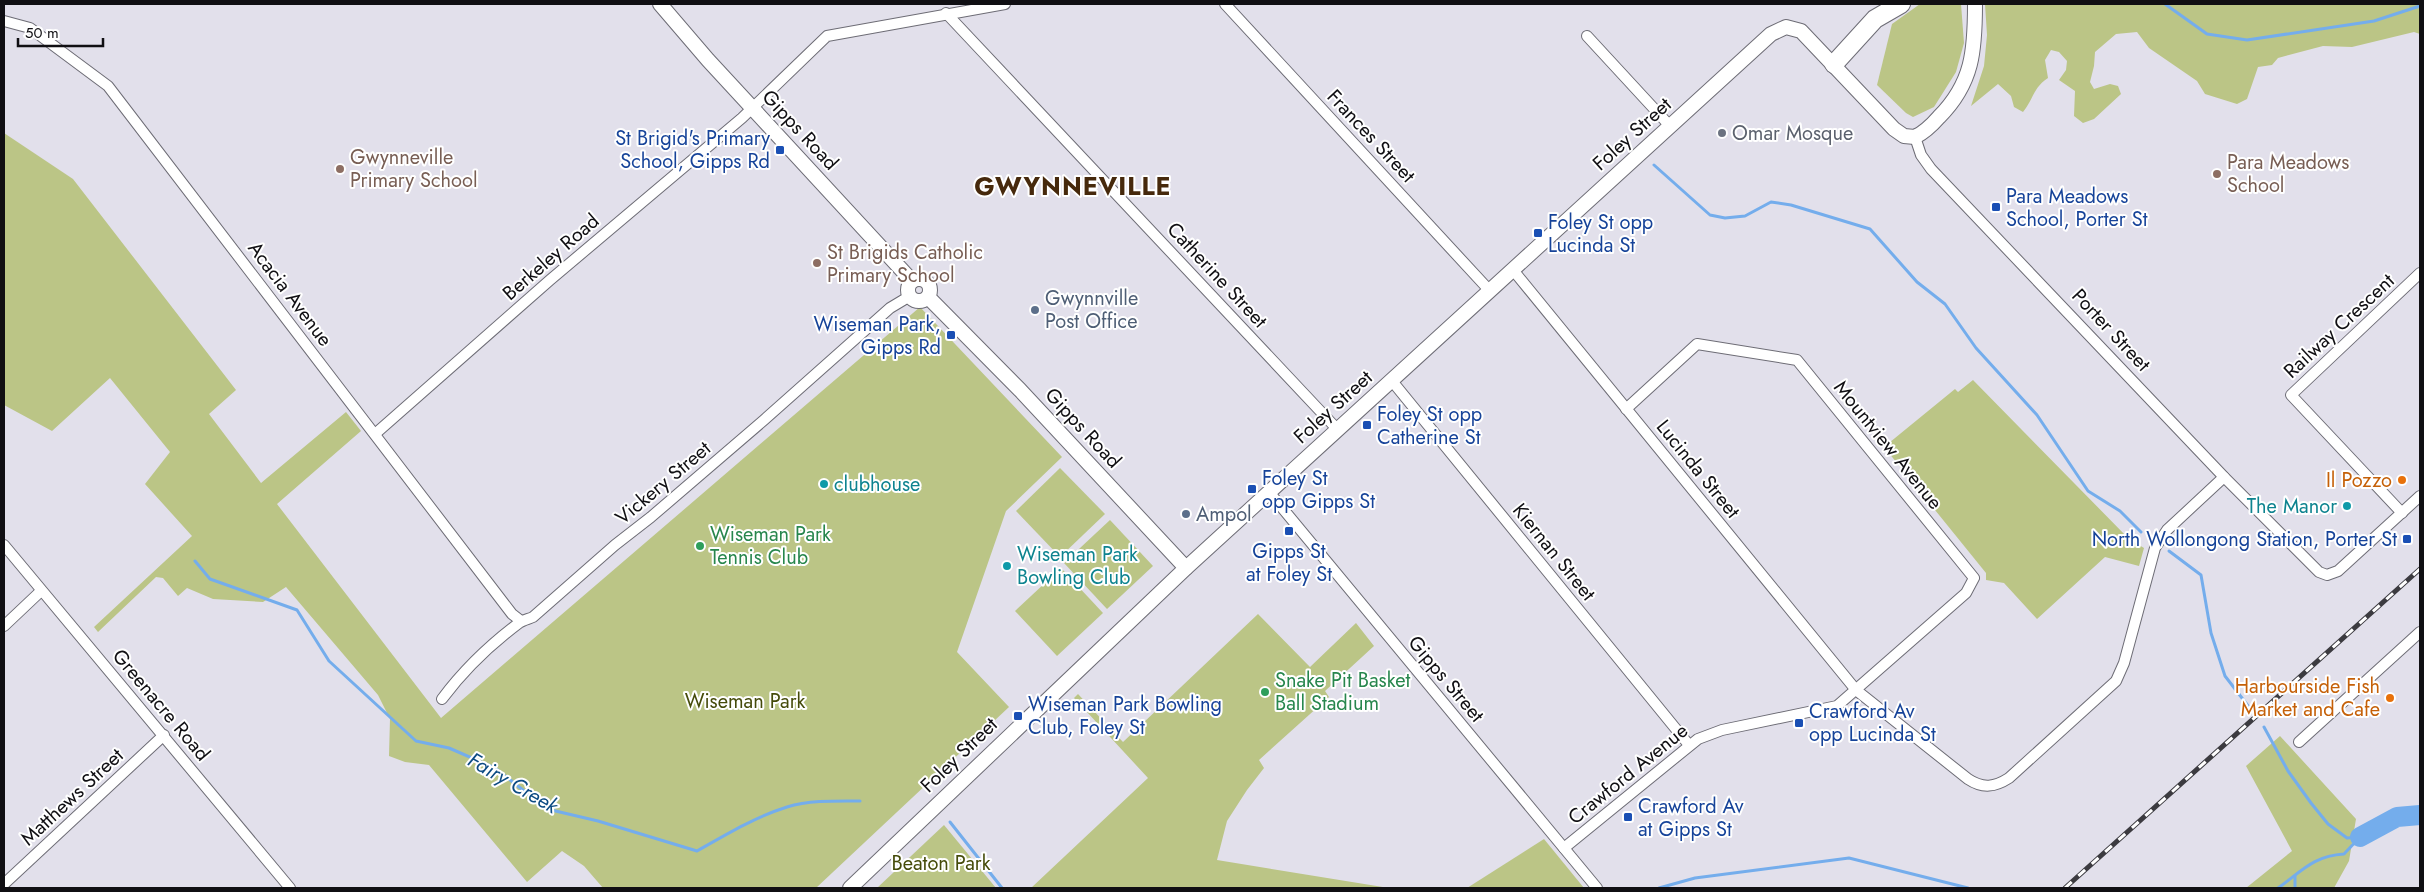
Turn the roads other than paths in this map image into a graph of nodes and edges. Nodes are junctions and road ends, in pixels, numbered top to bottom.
1 (1005, 4) edge
2 (1225, 4) edge
3 (1901, 4) edge
4 (1975, 5) edge
5 (663, 8) edge
6 (946, 13) junction
7 (4, 20) edge
8 (1587, 36) dead end
9 (1834, 64) junction
10 (752, 108) junction
11 (1670, 126) junction
12 (1915, 137) junction
13 (1513, 270) junction
14 (2420, 273) edge
15 (912, 281) junction
16 (1490, 291) junction
17 (910, 296) junction
18 (928, 297) junction
19 (1392, 382) junction
20 (1626, 409) junction
21 (1338, 430) junction
22 (375, 434) junction
23 (2224, 476) junction
24 (1269, 492) junction
25 (2420, 496) edge
26 (2402, 513) junction
27 (4, 545) edge
28 (1186, 568) junction
29 (41, 591) junction
30 (521, 621) junction
31 (4, 626) edge
32 (2420, 632) edge
33 (1856, 690) junction
34 (442, 699) dead end
35 (164, 735) junction
36 (2299, 742) dead end
37 (1689, 745) junction
38 (1564, 848) junction
39 (4, 884) edge
40 (286, 887) edge
41 (850, 888) edge
42 (1597, 888) edge

1 - 6 street
2 - 16 street, Frances Street
3 - 9 highway
4 - 12 main road
5 - 10 main road, Gipps Road
6 - 10 street
6 - 21 street, Catherine Street
7 - 22 street, Acacia Avenue
8 - 11 street
9 - 11 main road, Foley Street
9 - 12 main road
10 - 15 main road, Gipps Road
10 - 22 street, Berkeley Road
11 - 13 main road, Foley Street
12 - 23 street, Porter Street
13 - 16 main road, Foley Street
13 - 20 street, Lucinda Street
14 - 26 street, Railway Crescent
15 - 17 main road
15 - 18 main road, Gipps Road
16 - 19 main road, Foley Street
17 - 18 main road
17 - 30 street, Vickery Street
18 - 28 main road, Gipps Road
19 - 21 main road, Foley Street
19 - 37 street, Kiernan Street
20 - 33 street, Lucinda Street
20 - 33 street, Mountview Avenue
21 - 24 main road, Foley Street
22 - 30 street, Acacia Avenue
23 - 26 street, Porter Street
23 - 33 street
24 - 28 main road, Foley Street
24 - 38 street, Gipps Street
25 - 26 street, Porter Street
27 - 29 street, Greenacre Road
28 - 41 main road, Foley Street
29 - 31 street
29 - 35 street, Greenacre Road
30 - 34 street, Vickery Street
32 - 36 street
33 - 37 street, Crawford Avenue
35 - 39 street, Matthews Street
35 - 40 street, Greenacre Road
37 - 38 street, Crawford Avenue
38 - 42 street, Gipps Street

